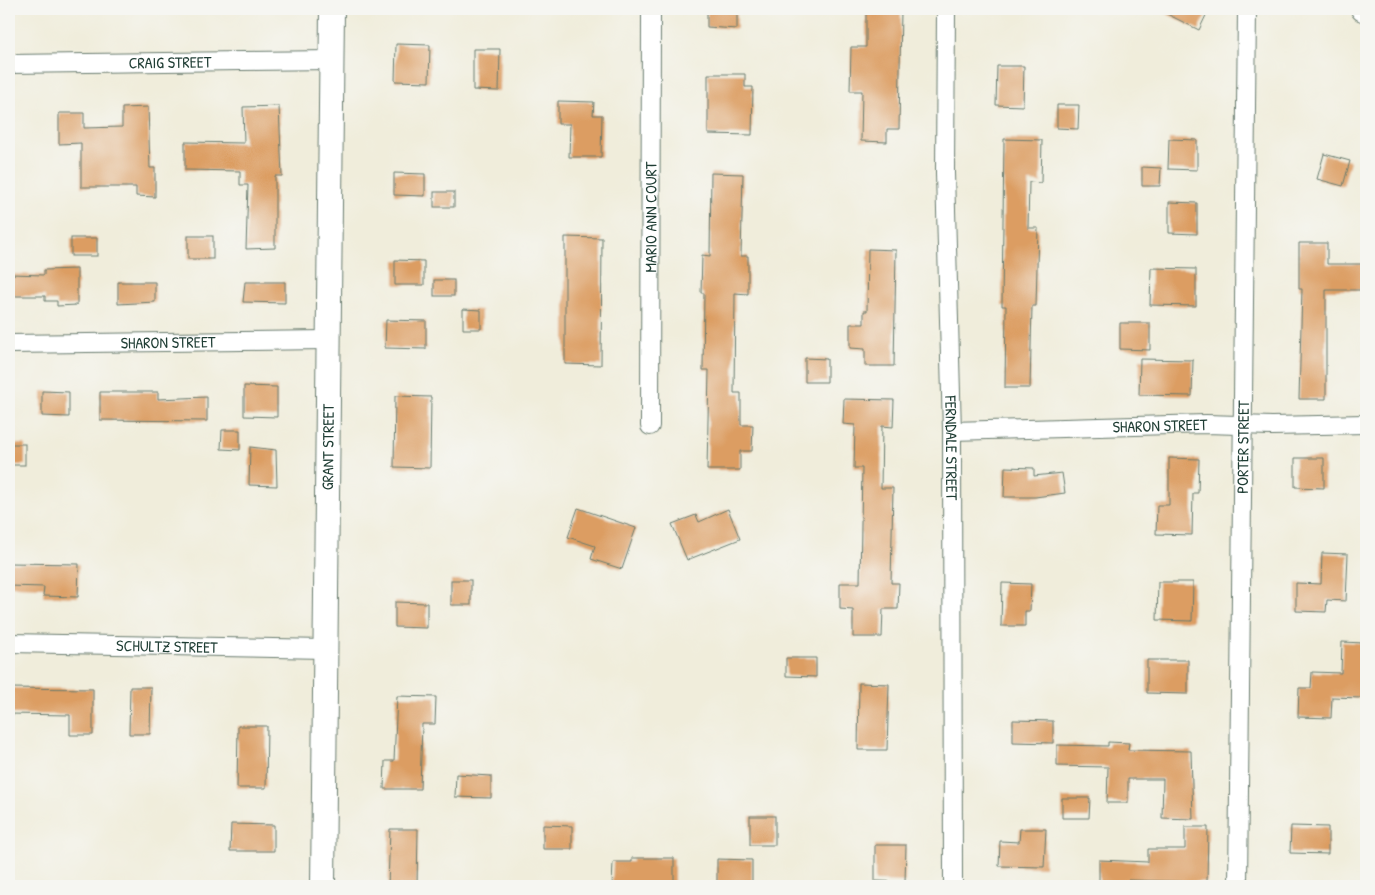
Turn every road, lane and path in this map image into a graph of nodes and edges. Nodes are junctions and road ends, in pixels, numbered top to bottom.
1 (332, 9) edge
2 (651, 9) edge
3 (946, 9) edge
4 (1247, 9) edge
5 (332, 60) junction
6 (9, 64) edge
7 (327, 340) junction
8 (9, 344) edge
9 (1366, 424) edge
10 (1241, 425) junction
11 (650, 426) dead end
12 (952, 431) junction
13 (9, 643) edge
14 (325, 649) junction
15 (322, 886) edge
16 (954, 886) edge
17 (1238, 886) edge

1 - 5 street, GRANT STREET
2 - 11 street, MARIO ANN COURT
3 - 12 street, FERNDALE STREET
4 - 10 street, PORTER STREET
5 - 6 street, CRAIG STREET
5 - 7 street, GRANT STREET
7 - 8 street, SHARON STREET
7 - 14 street, GRANT STREET
9 - 10 street, SHARON STREET
10 - 12 street, SHARON STREET
10 - 17 street, PORTER STREET
12 - 16 street, FERNDALE STREET
13 - 14 street, SCHULTZ STREET
14 - 15 street, GRANT STREET

